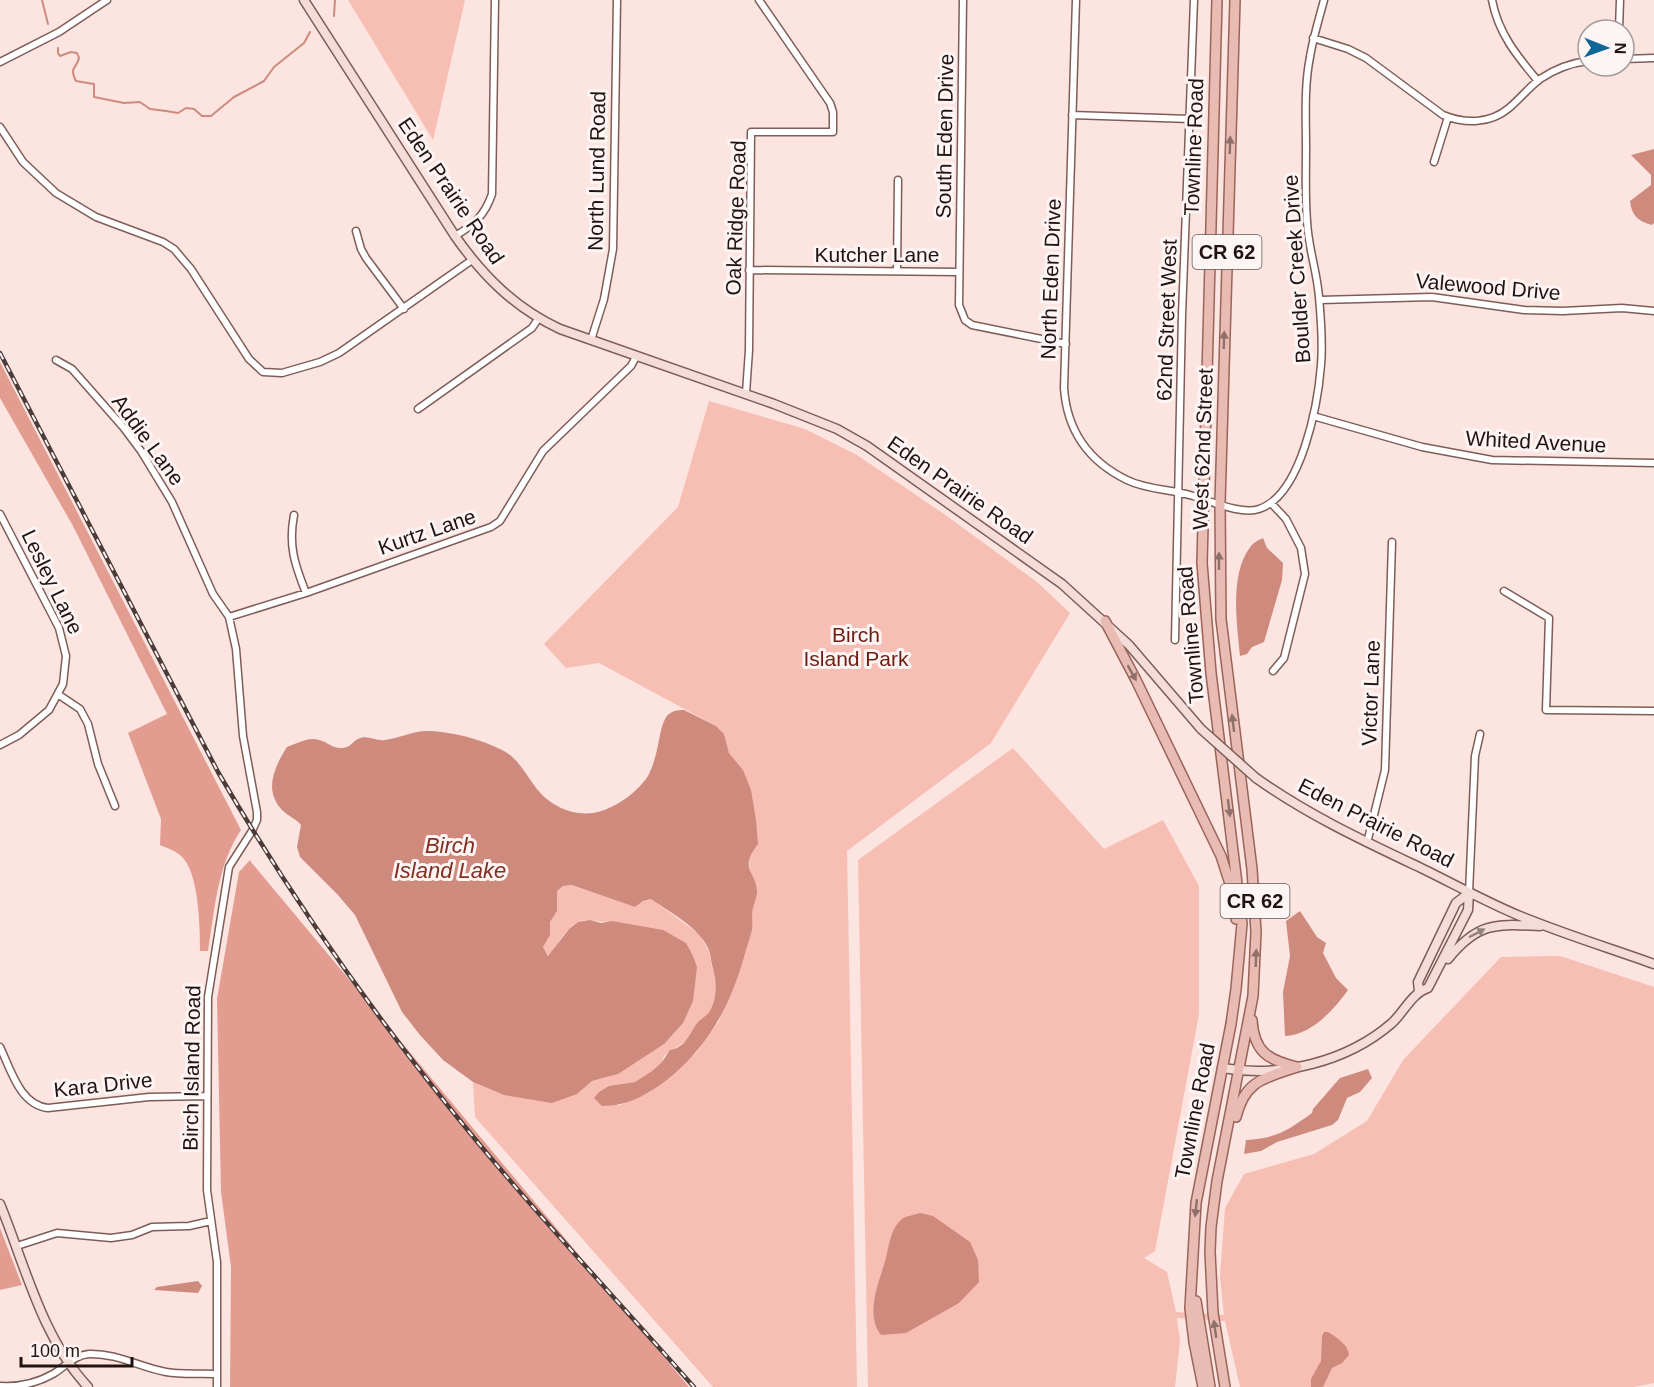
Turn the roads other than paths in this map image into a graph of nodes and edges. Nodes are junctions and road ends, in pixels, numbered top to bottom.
1 (107, 0) edge
2 (304, 0) edge
3 (495, 0) edge
4 (616, 0) edge
5 (759, 0) edge
6 (963, 0) edge
7 (1076, 0) edge
8 (1194, 0) edge
9 (1217, 0) edge
10 (1235, 0) edge
11 (1324, 0) edge
12 (1492, 0) edge
13 (1620, 0) edge
14 (1619, 18) edge
15 (1313, 38) junction
16 (1654, 58) edge
17 (1636, 59) edge
18 (0, 62) edge
19 (1576, 64) edge
20 (1538, 81) junction
21 (1072, 115) junction
22 (1448, 117) junction
23 (1190, 119) junction
24 (0, 127) edge
25 (1434, 162) dead end
26 (898, 180) dead end
27 (356, 231) dead end
28 (454, 236) junction
29 (472, 260) junction
30 (749, 270) junction
31 (897, 272) junction
32 (959, 272) junction
33 (1320, 300) junction
34 (404, 309) junction
35 (1654, 311) edge
36 (538, 319) junction
37 (591, 340) junction
38 (1066, 344) junction
39 (636, 357) junction
40 (56, 360) dead end
41 (746, 393) junction
42 (418, 409) dead end
43 (1313, 416) junction
44 (1654, 463) edge
45 (1179, 492) junction
46 (1202, 499) junction
47 (1271, 502) junction
48 (1220, 503) junction
49 (0, 514) edge
50 (294, 515) dead end
51 (2, 524) edge
52 (1392, 542) dead end
53 (1503, 591) dead end
54 (306, 593) junction
55 (229, 617) junction
56 (1105, 621) junction
57 (1175, 640) dead end
58 (1273, 671) dead end
59 (58, 695) junction
60 (1654, 711) edge
61 (1480, 734) dead end
62 (0, 745) edge
63 (114, 806) dead end
64 (1367, 843) junction
65 (1469, 893) junction
66 (1547, 926) junction
67 (1239, 953) junction
68 (1654, 964) edge
69 (1437, 973) junction
70 (1419, 991) junction
71 (1253, 996) junction
72 (0, 1047) edge
73 (1297, 1067) junction
74 (1222, 1068) junction
75 (1239, 1071) junction
76 (207, 1095) junction
77 (1214, 1202) junction
78 (0, 1204) edge
79 (211, 1221) junction
80 (17, 1246) junction
81 (1193, 1260) junction
82 (67, 1363) junction
83 (217, 1374) junction
84 (0, 1386) edge
85 (87, 1387) edge
86 (217, 1387) edge
87 (1203, 1387) edge
88 (1210, 1387) edge
89 (1226, 1387) edge

1 - 18 street
2 - 28 main road, Eden Prairie Road
3 - 28 street
4 - 37 street, North Lund Road
5 - 30 street, Oak Ridge Road
6 - 32 street, South Eden Drive
7 - 21 street, North Eden Drive
8 - 23 street, 62nd Street West
9 - 46 main road, Townline Road / CR 62
48 -> 10 main road, West 62nd Street / CR 62
11 - 15 street, Boulder Creek Drive
12 - 20 street
13 - 14 street
15 - 22 street
15 - 33 street, Boulder Creek Drive
16 - 17 street
19 - 20 street
20 - 22 street
21 - 23 street
21 - 38 street, North Eden Drive
22 - 25 street
23 - 45 street, 62nd Street West
24 - 34 street
26 - 31 street
27 - 34 street
28 - 29 main road, Eden Prairie Road
29 - 34 street
29 - 36 main road, Eden Prairie Road
30 - 31 street, Kutcher Lane
30 - 41 street, Oak Ridge Road
31 - 32 street, Kutcher Lane
32 - 38 street, Kutcher Lane
33 - 35 street, Valewood Drive
33 - 43 street, Boulder Creek Drive
36 - 37 main road, Eden Prairie Road
36 - 42 street
37 - 39 main road, Eden Prairie Road
38 - 45 street, North Eden Drive
39 - 41 main road, Eden Prairie Road
39 - 54 street, Kurtz Lane
40 - 55 street, Addie Lane
41 - 56 main road, Eden Prairie Road
43 - 44 street, Whited Avenue
43 - 47 street, Boulder Creek Drive
45 - 46 street
45 - 57 street, 62nd Street West
46 - 48 street
46 -> 67 main road, Townline Road / CR 62
47 - 48 street
47 - 58 street
71 -> 48 main road, West 62nd Street / CR 62
49 - 51 street, Lesley Lane
50 - 54 street
51 - 59 street, Lesley Lane
52 - 64 street, Victor Lane
53 - 60 street
54 - 55 street, Kurtz Lane
55 - 76 street, Birch Island Road
56 - 64 main road, Eden Prairie Road, bridge
56 -> 67 main road
59 - 62 street, Lesley Lane
59 - 63 street
61 - 65 street
64 - 65 main road, Eden Prairie Road
65 - 66 main road, Eden Prairie Road
65 - 69 main road
65 - 70 main road
66 - 68 main road, Eden Prairie Road
69 -> 66 main road
67 - 74 main road, Townline Road / CR 62
69 - 70 main road
70 - 73 main road
71 - 73 main road
71 - 75 main road, West 62nd Street / CR 62
72 - 76 street, Kara Drive
73 - 75 main road
73 - 77 main road
74 - 75 main road
74 -> 81 main road, Townline Road / CR 62
75 - 77 main road, West 62nd Street / CR 62
76 - 79 street, Birch Island Road
89 -> 77 main road, CR 62
78 - 80 main road
79 - 80 street
79 - 83 street, Birch Island Road
80 - 82 main road
81 - 87 main road
81 - 88 main road, CR 62
82 - 83 street
82 - 84 street
82 - 85 main road
83 - 86 street, Birch Island Road

